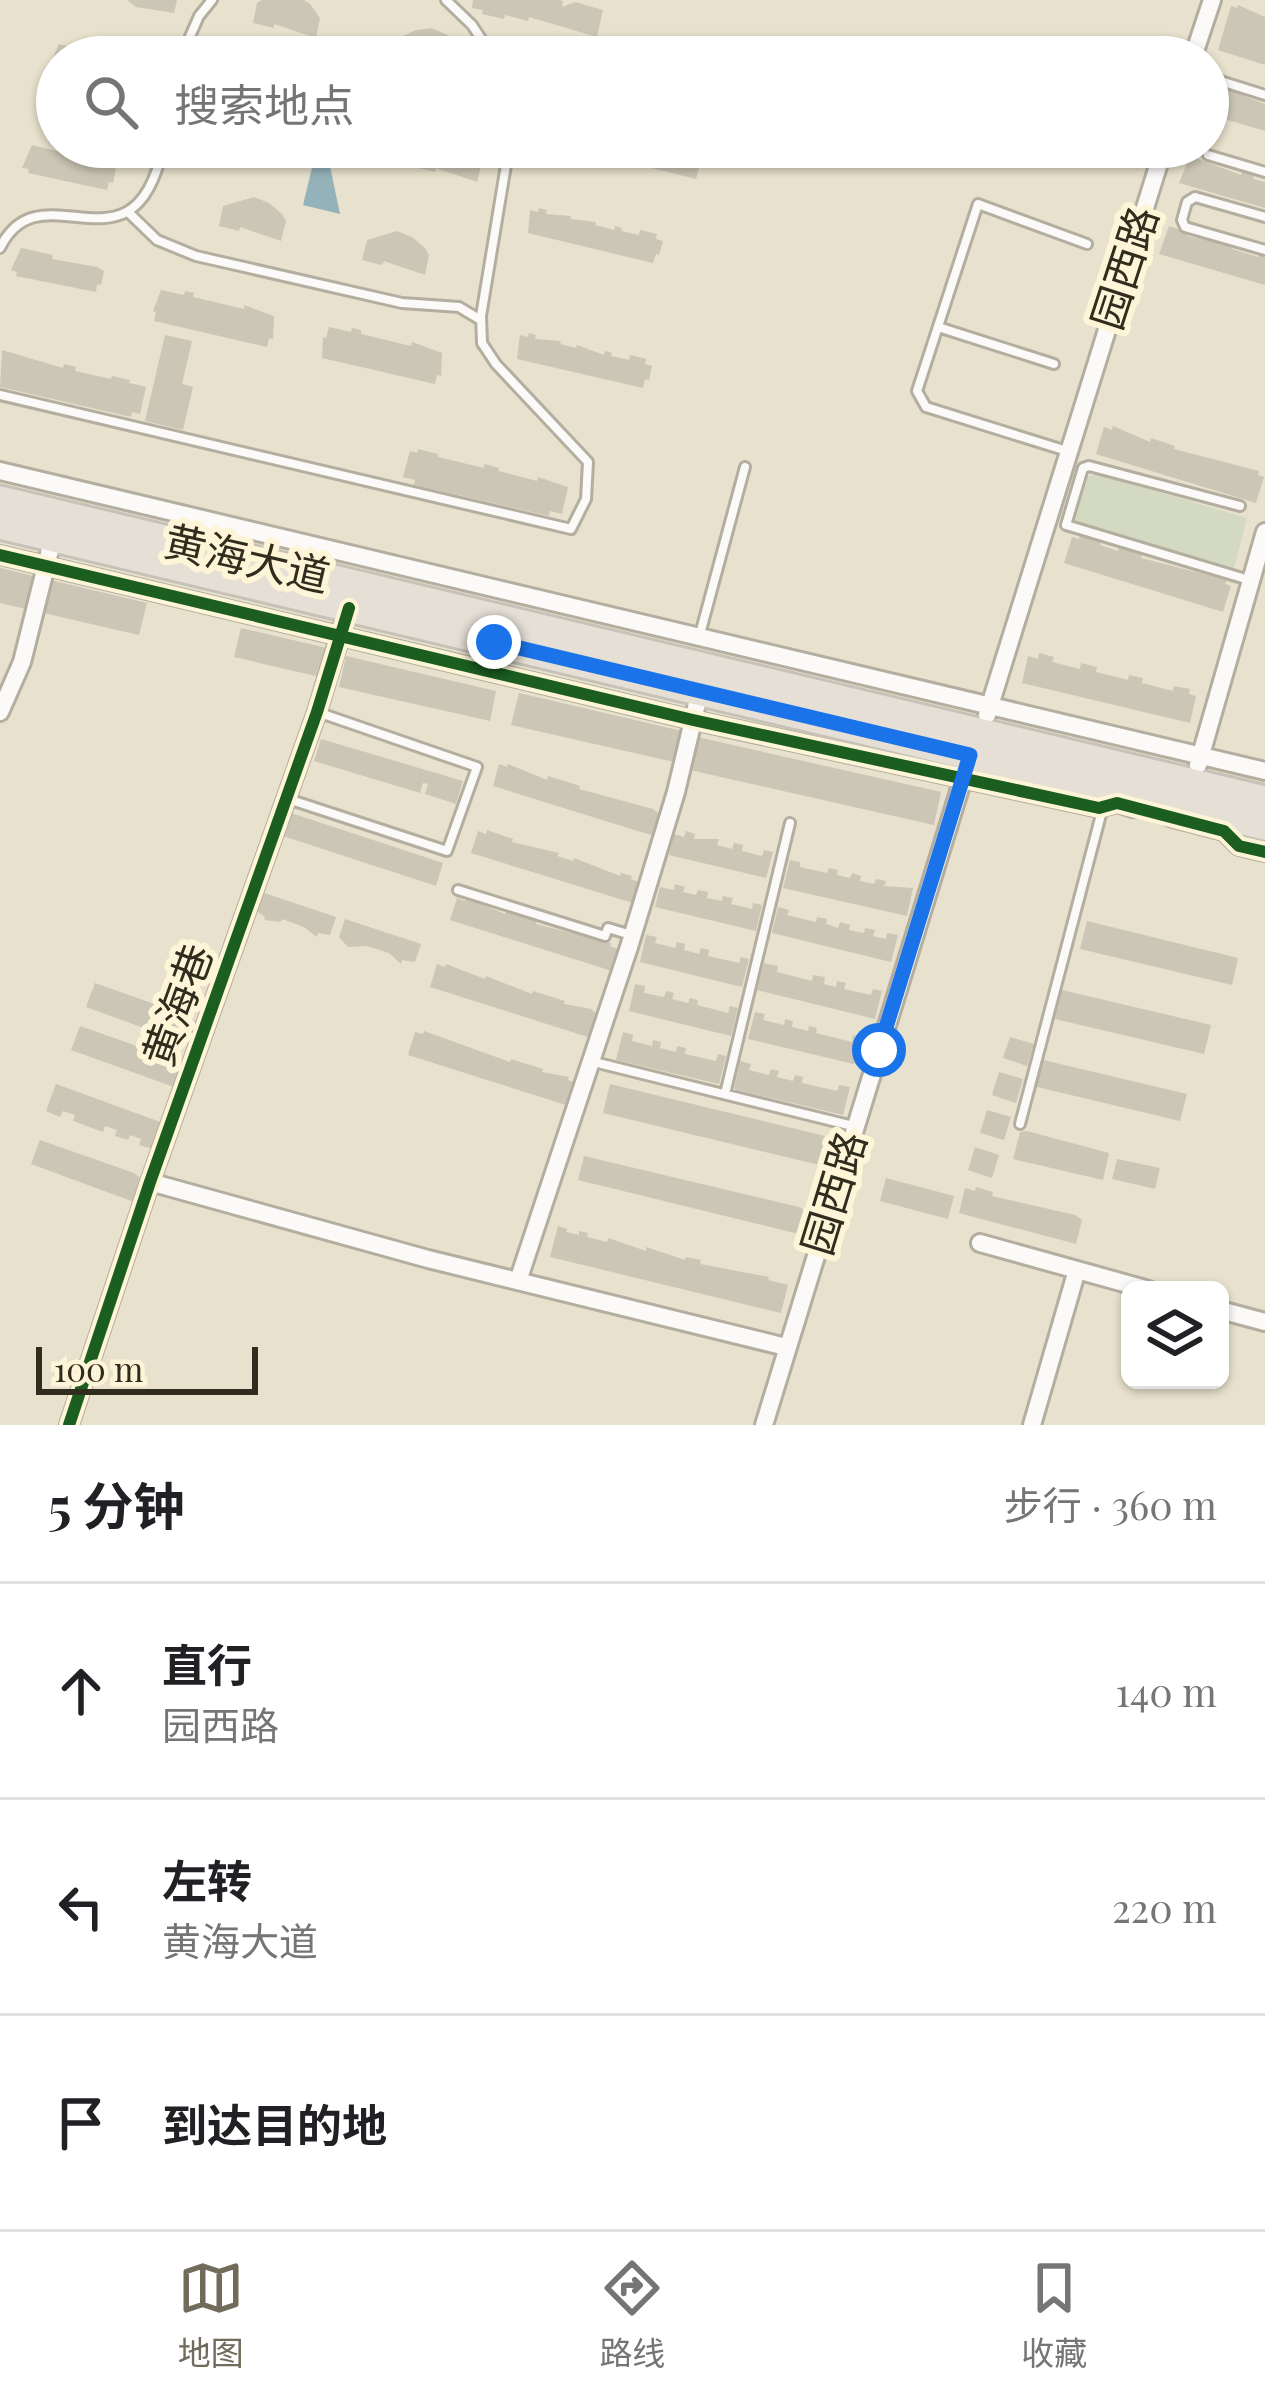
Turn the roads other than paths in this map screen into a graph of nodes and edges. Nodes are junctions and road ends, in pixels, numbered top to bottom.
1 (212, 0) edge
2 (446, 0) edge
3 (1212, 0) edge
4 (190, 36) edge
5 (479, 36) edge
6 (1200, 36) edge
7 (1229, 83) edge
8 (1265, 94) edge
9 (1229, 161) edge
10 (158, 168) edge
11 (506, 168) edge
12 (1157, 168) edge
13 (1265, 172) edge
14 (128, 212) junction
15 (1265, 217) edge
16 (1087, 244) dead end
17 (0, 248) edge
18 (1265, 250) edge
19 (481, 320) junction
20 (938, 327) junction
21 (1054, 364) dead end
22 (0, 395) edge
23 (1068, 452) junction
24 (745, 467) dead end
25 (0, 471) edge
26 (0, 500) edge
27 (1240, 506) dead end
28 (0, 525) edge
29 (1265, 532) edge
30 (50, 552) junction
31 (0, 555) edge
32 (1251, 580) junction
33 (349, 608) junction
34 (339, 636) junction
35 (699, 636) junction
36 (700, 691) junction
37 (990, 705) junction
38 (0, 712) edge
39 (317, 712) junction
40 (693, 719) junction
41 (1201, 755) junction
42 (971, 756) junction
43 (1265, 771) edge
44 (1193, 783) junction
45 (286, 798) junction
46 (1265, 800) edge
47 (1103, 807) junction
48 (790, 824) dead end
49 (1265, 826) edge
50 (1265, 852) edge
51 (458, 890) dead end
52 (633, 936) junction
53 (592, 1062) junction
54 (725, 1094) junction
55 (1019, 1124) dead end
56 (855, 1126) junction
57 (150, 1182) junction
58 (980, 1243) dead end
59 (1077, 1270) junction
60 (518, 1281) junction
61 (1121, 1282) edge
62 (1229, 1312) edge
63 (1265, 1322) edge
64 (786, 1347) junction
65 (69, 1425) edge
66 (764, 1425) edge
67 (1032, 1425) edge

1 - 4 lane
2 - 5 lane
3 - 6 street
7 - 8 lane
9 - 13 lane
10 - 14 lane
11 - 19 lane
12 - 23 street, 园西路
14 - 17 lane
14 - 19 lane
15 - 18 lane
16 - 20 lane
19 - 22 lane
20 - 21 lane
20 - 23 lane
23 - 37 street, 园西路
24 - 35 lane
25 - 35 street
26 - 42 main road, 黄海大道
27 - 32 lane
28 - 30 main road, 黄海大道
29 - 32 street
30 - 31 street
30 - 33 main road, 黄海大道
30 - 34 street
30 - 38 street
32 - 41 street
33 - 34 street, 黄海巷
33 - 36 main road, 黄海大道
34 - 39 street, 黄海巷
34 - 40 street
35 - 37 street
36 - 40 street
36 - 42 main road, 黄海大道
37 - 41 street
37 - 42 street, 园西路
39 - 45 street, 黄海巷
39 - 45 lane
40 - 42 street
40 - 52 street
41 - 43 street
41 - 44 street
42 - 44 main road, 黄海大道
42 - 47 street
42 - 49 main road, 黄海大道
42 - 56 street, 园西路
44 - 46 main road, 黄海大道
45 - 57 street, 黄海巷
47 - 50 street
47 - 55 lane
48 - 54 lane
51 - 52 lane
52 - 53 street
53 - 54 lane
53 - 60 street
54 - 56 lane
56 - 64 street, 园西路
57 - 60 street
57 - 65 street, 黄海巷
58 - 59 street
59 - 61 street
59 - 67 street
60 - 64 street
62 - 63 street
64 - 66 street, 园西路

